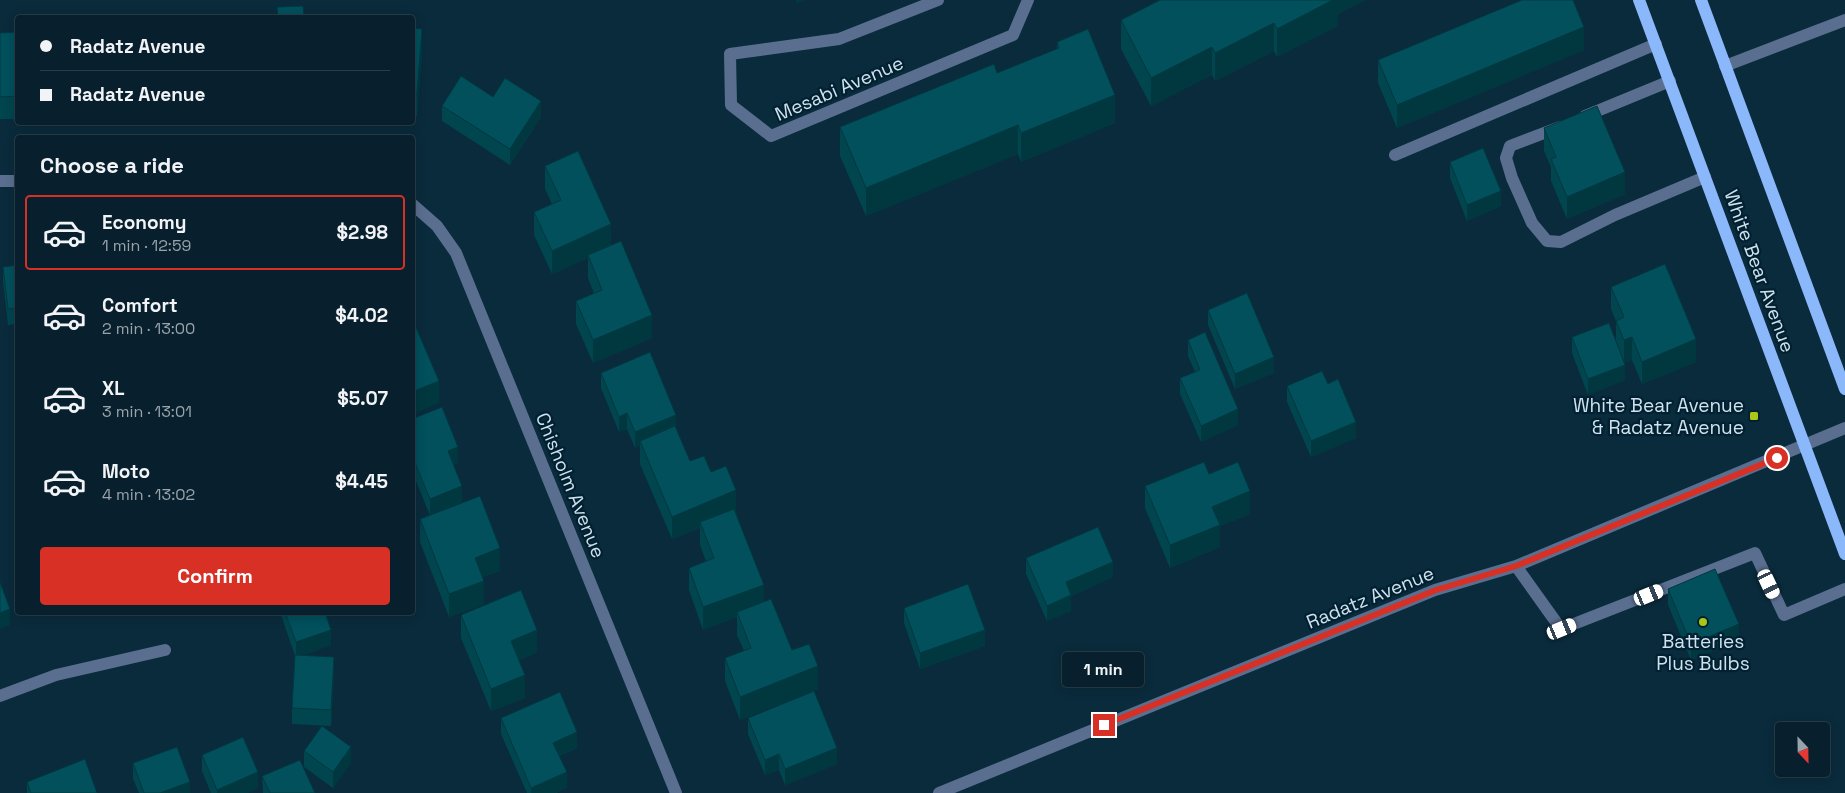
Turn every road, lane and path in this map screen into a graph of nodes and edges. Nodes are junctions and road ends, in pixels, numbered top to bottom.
1 (938, 0) edge
2 (1028, 0) edge
3 (1639, 0) edge
4 (1700, 0) edge
5 (1845, 20) edge
6 (1656, 44) junction
7 (1725, 66) junction
8 (1670, 81) junction
9 (1395, 155) dead end
10 (1705, 177) junction
11 (0, 181) edge
12 (15, 181) edge
13 (415, 207) edge
14 (1845, 389) edge
15 (1845, 428) edge
16 (1804, 446) junction
17 (1845, 554) edge
18 (1516, 566) junction
19 (1845, 589) edge
20 (166, 650) dead end
21 (0, 696) edge
22 (676, 793) edge
23 (938, 793) edge

1 - 2 street, Mesabi Avenue
3 - 6 main road, White Bear Avenue
4 - 7 main road, White Bear Avenue
5 - 7 street
6 - 8 main road, White Bear Avenue
6 - 9 street
7 - 14 main road, White Bear Avenue
8 - 10 main road, White Bear Avenue
8 - 10 street
10 - 16 main road, White Bear Avenue
11 - 12 street
13 - 22 street, Chisholm Avenue
15 - 16 street, Radatz Avenue
16 - 17 main road, White Bear Avenue
16 - 18 street, Radatz Avenue
18 - 19 street
18 - 23 street, Radatz Avenue
20 - 21 street

